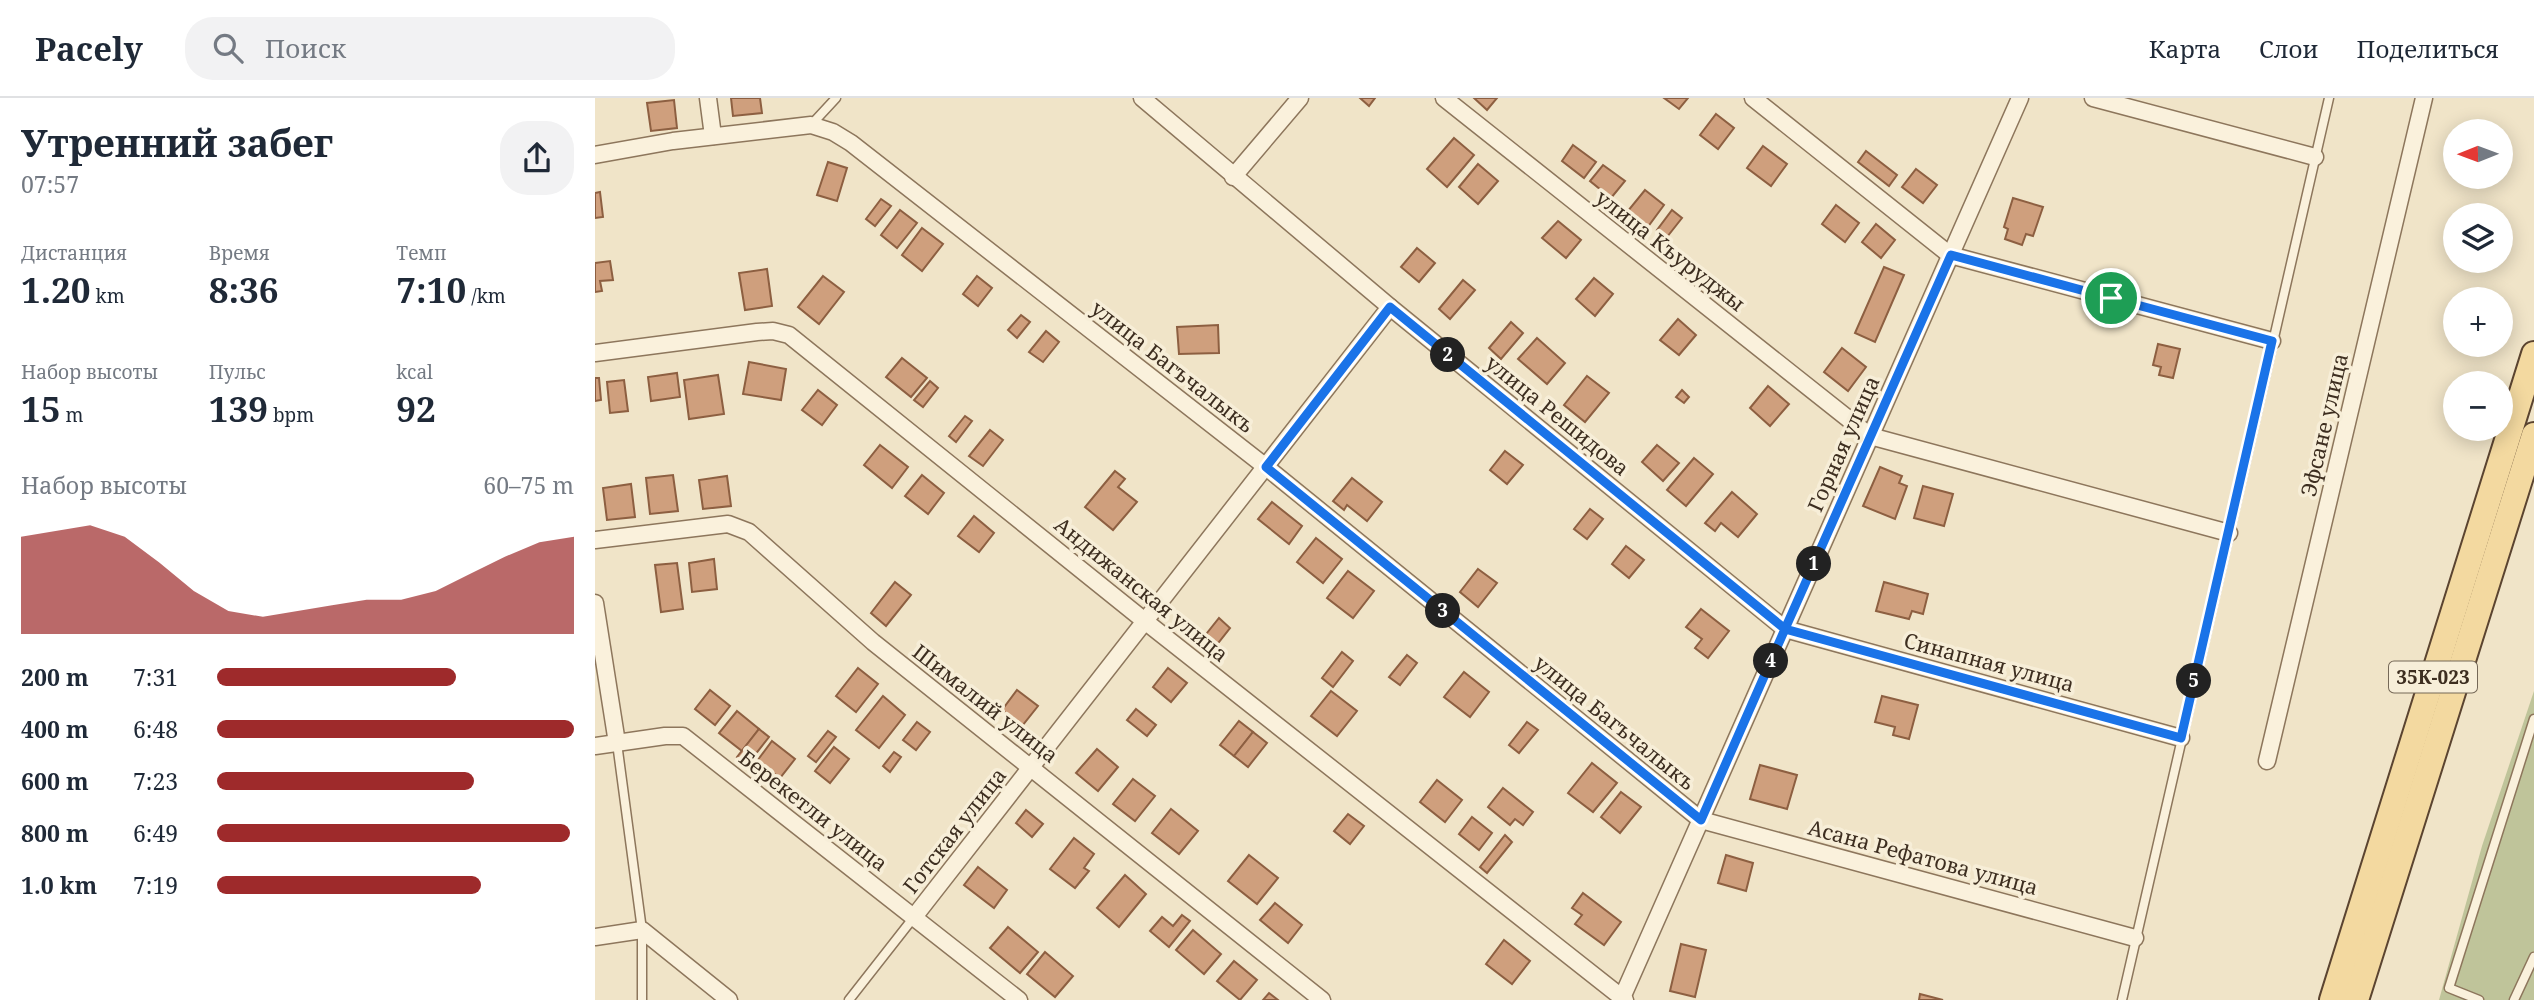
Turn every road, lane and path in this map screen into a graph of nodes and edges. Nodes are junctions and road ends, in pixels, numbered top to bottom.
1 (708, 98) edge
2 (836, 98) edge
3 (1143, 98) edge
4 (1300, 98) edge
5 (1444, 98) edge
6 (1753, 98) edge
7 (2020, 98) edge
8 (2093, 98) edge
9 (2329, 98) edge
10 (2424, 98) edge
11 (811, 125) junction
12 (713, 136) junction
13 (595, 155) edge
14 (2315, 157) junction
15 (1233, 177) junction
16 (1951, 255) junction
17 (1390, 307) junction
18 (2272, 341) junction
19 (595, 353) edge
20 (2534, 354) edge
21 (2534, 435) edge
22 (1870, 436) junction
23 (1266, 467) junction
24 (2229, 533) junction
25 (595, 540) edge
26 (595, 603) edge
27 (1146, 622) junction
28 (1785, 629) junction
29 (2534, 719) edge
30 (2181, 738) junction
31 (617, 743) junction
32 (595, 746) edge
33 (2267, 761) dead end
34 (1032, 767) junction
35 (1701, 820) junction
36 (914, 917) junction
37 (642, 930) junction
38 (595, 937) edge
39 (2135, 938) junction
40 (2534, 957) edge
41 (642, 1000) edge
42 (729, 1000) edge
43 (849, 1000) edge
44 (1019, 1000) edge
45 (1322, 1000) edge
46 (1622, 1000) edge
47 (2122, 1000) edge
48 (2332, 1000) edge
49 (2356, 1000) edge
50 (2479, 1000) edge
51 (2514, 1000) edge

1 - 12 street
2 - 11 lane
3 - 15 street, улица Решидова
4 - 15 street
5 - 22 street, улица Къуруджы
6 - 16 street
7 - 16 street, Горная улица
8 - 14 street
9 - 14 lane
10 - 33 street, Эфсане улица
11 - 12 street, улица Багъчалыкъ
11 - 23 street, улица Багъчалыкъ
12 - 13 street, улица Багъчалыкъ
14 - 18 lane
15 - 17 street, улица Решидова
16 - 18 street
16 - 22 street, Горная улица
17 - 23 street, Готская улица
17 - 28 street, улица Решидова
18 - 24 lane
19 - 27 street, Андижанская улица
20 - 48 main road, 35К-023
21 - 49 main road, 35К-023
22 - 24 street
22 - 28 street, Горная улица
23 - 27 street, Готская улица
23 - 35 street, улица Багъчалыкъ
24 - 30 lane
25 - 34 street, Шималий улица
26 - 31 street
27 - 34 street, Готская улица
27 - 46 street, Андижанская улица
28 - 30 street, Синапная улица
28 - 35 street, Горная улица
29 - 50 lane
30 - 39 lane
31 - 32 street, Берекетли улица
31 - 36 street, Берекетли улица
31 - 37 lane
34 - 36 street, Готская улица
34 - 45 street, Шималий улица
35 - 39 street, Асана Рефатова улица
35 - 46 street, Горная улица
36 - 43 lane
36 - 44 street, Берекетли улица
37 - 38 street
37 - 41 lane
37 - 42 street
39 - 47 lane
40 - 51 lane

